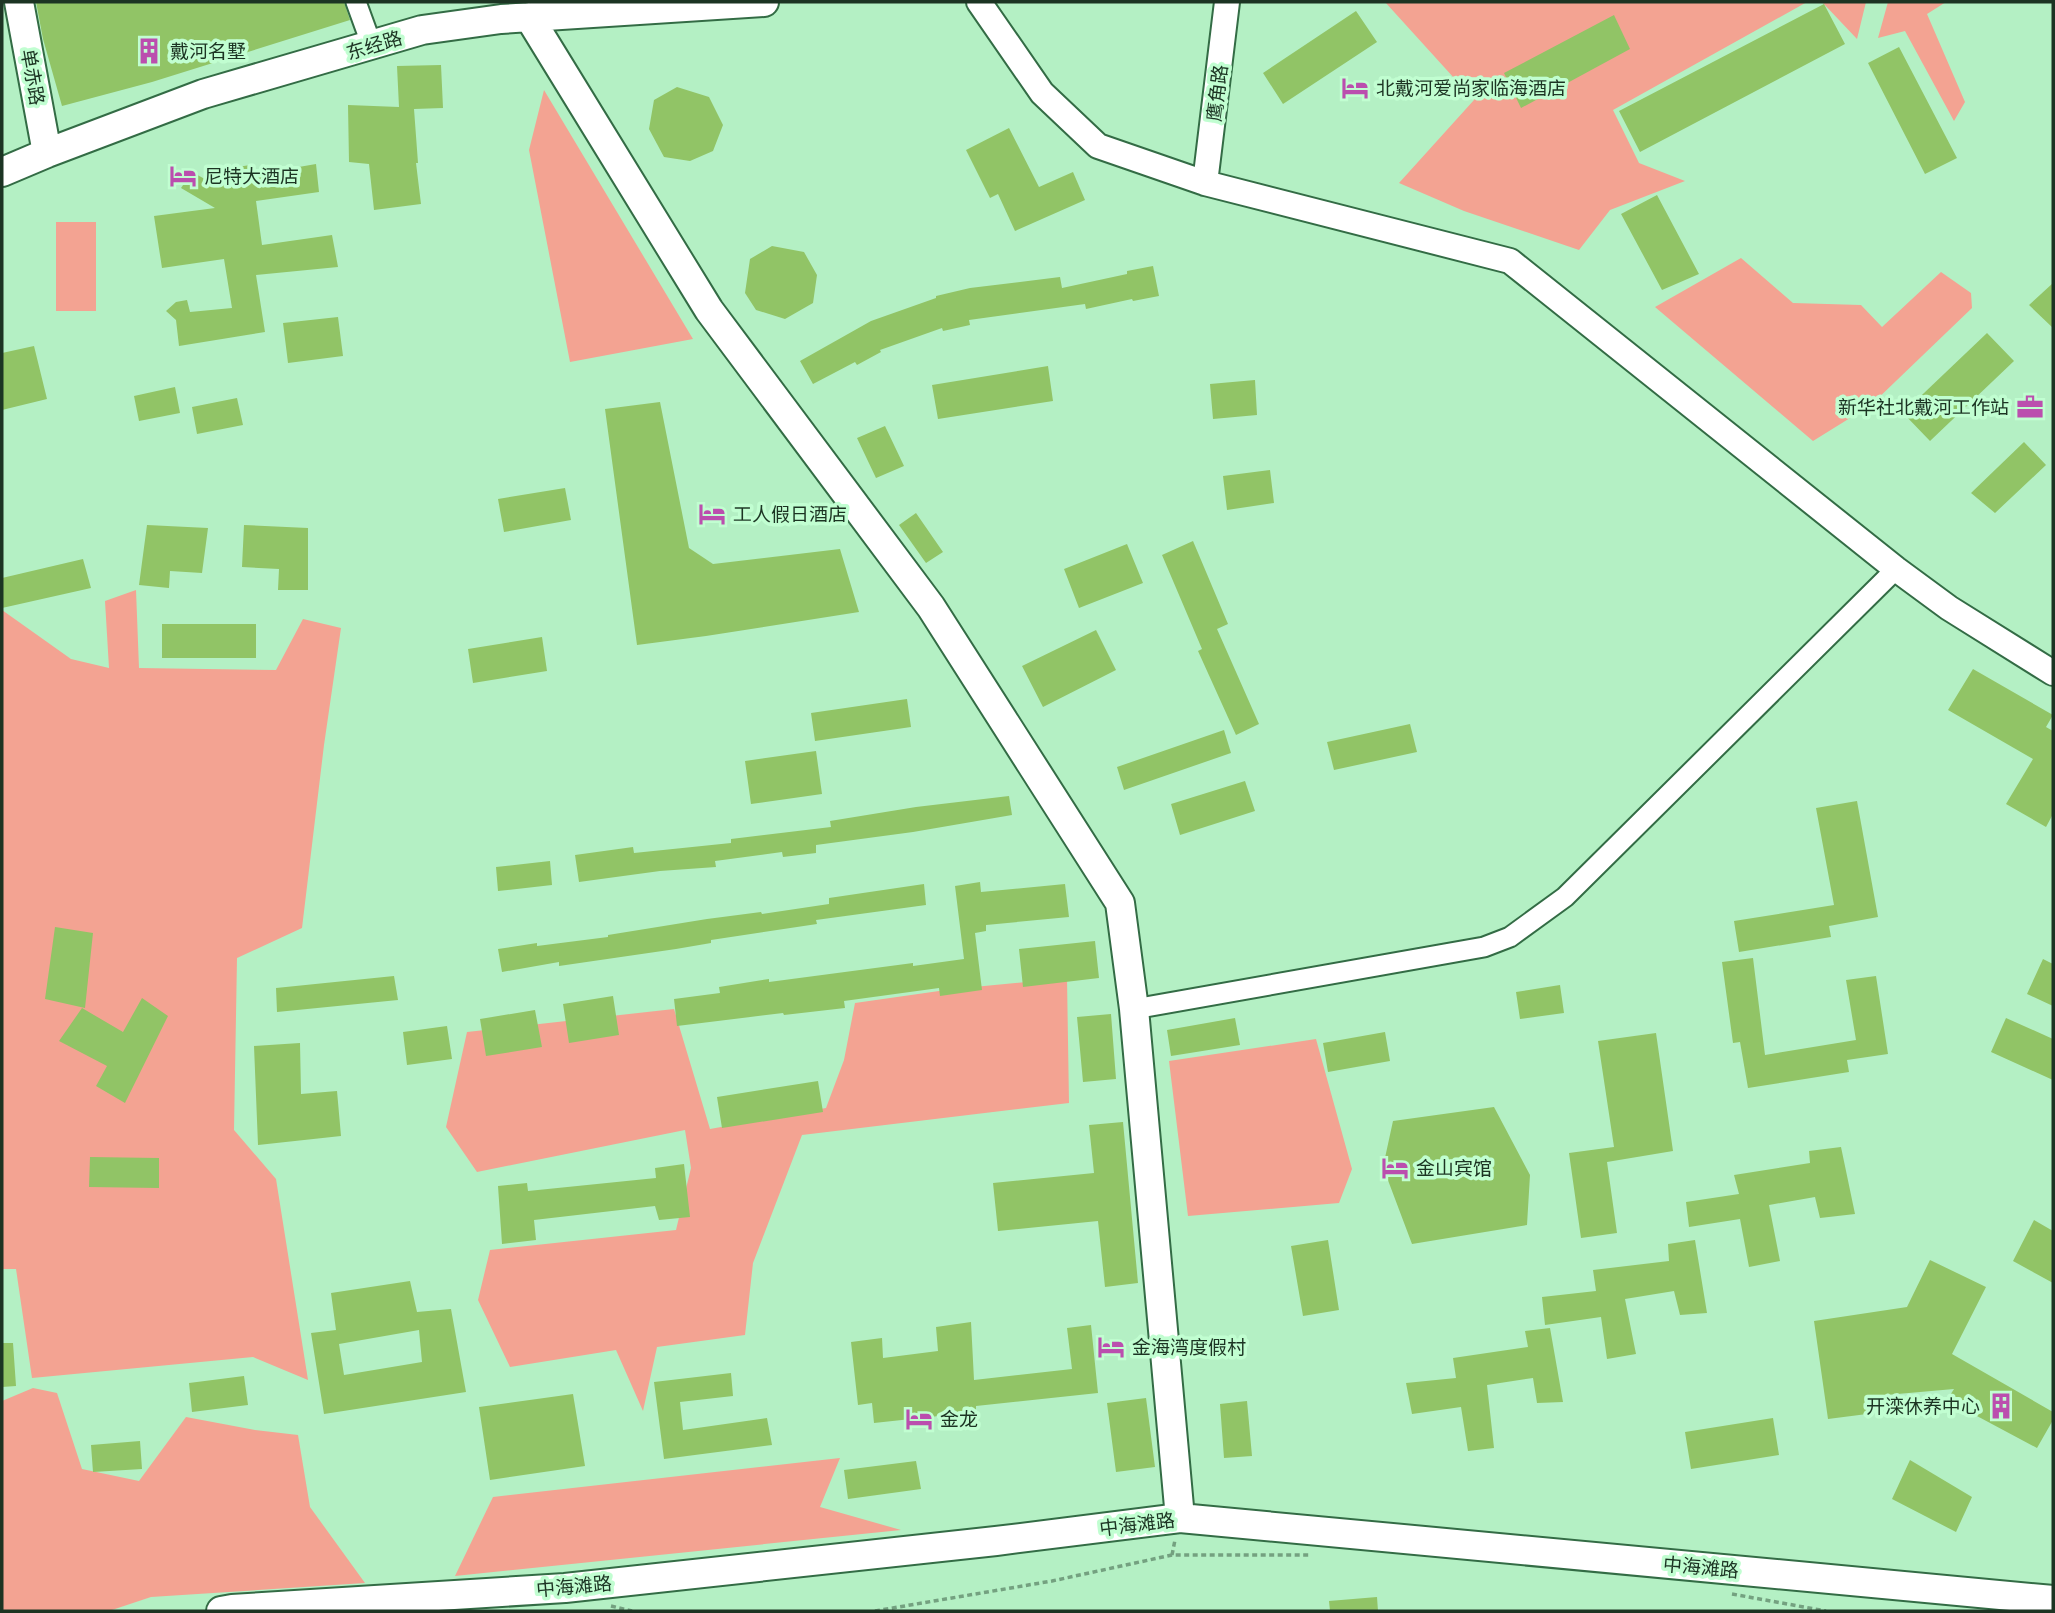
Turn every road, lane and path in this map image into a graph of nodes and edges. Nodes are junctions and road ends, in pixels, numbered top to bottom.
1 (19, 2) edge
2 (356, 2) edge
3 (764, 2) edge
4 (979, 2) edge
5 (1227, 2) edge
6 (529, 17) junction
7 (372, 46) junction
8 (47, 153) junction
9 (2, 172) edge
10 (1205, 183) junction
11 (1896, 569) junction
12 (2053, 673) edge
13 (1134, 1009) junction
14 (1180, 1518) junction
15 (1319, 1555) dead end
16 (1722, 1592) dead end
17 (2053, 1600) edge
18 (221, 1611) edge
19 (875, 1611) edge
20 (1826, 1611) edge

1 - 8 main road, 单赤路
2 - 7 street
3 - 6 main road, 东经路
4 - 10 street
5 - 10 street, 鹰角路
6 - 7 main road, 东经路
6 - 13 main road
7 - 8 main road, 东经路
8 - 9 main road, 东经路
10 - 11 street
11 - 12 street
11 - 13 street
13 - 14 main road
14 - 17 main road, 中海滩路
14 - 18 main road, 中海滩路
15 - 19 path
16 - 20 path

